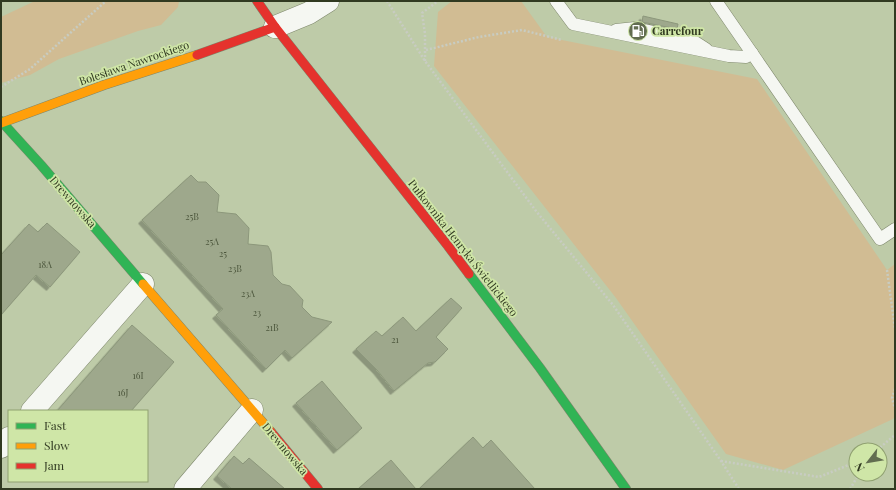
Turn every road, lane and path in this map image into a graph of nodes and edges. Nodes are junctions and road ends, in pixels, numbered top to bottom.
1 (106, 1) edge
2 (257, 1) edge
3 (328, 1) edge
4 (387, 1) edge
5 (438, 1) edge
6 (556, 1) edge
7 (716, 1) edge
8 (275, 27) junction
9 (567, 41) dead end
10 (426, 50) junction
11 (752, 53) junction
12 (425, 61) junction
13 (1, 87) edge
14 (1, 122) edge
15 (895, 229) edge
16 (887, 270) dead end
17 (143, 284) junction
18 (895, 329) edge
19 (895, 389) edge
20 (895, 409) edge
21 (33, 410) edge
22 (252, 410) junction
23 (8, 439) edge
24 (1, 447) edge
25 (720, 461) junction
26 (848, 465) edge
27 (185, 489) edge
28 (318, 489) edge
29 (626, 489) edge
30 (739, 489) edge

1 - 13 path
2 - 8 street, Pułkownika Henryka Świetlickiego
3 - 8 street
4 - 12 path
5 - 10 path
6 - 11 lane
7 - 11 lane
8 - 14 street, Bolesława Nawrockiego
8 - 29 street, Pułkownika Henryka Świetlickiego
9 - 10 path
10 - 12 path
11 - 15 lane
12 - 25 path
14 - 17 street, Drewnowska
16 - 18 path
17 - 21 street
17 - 22 street, Drewnowska
19 - 20 path
22 - 27 street
22 - 28 street, Drewnowska
23 - 24 street
25 - 26 path
25 - 30 path

